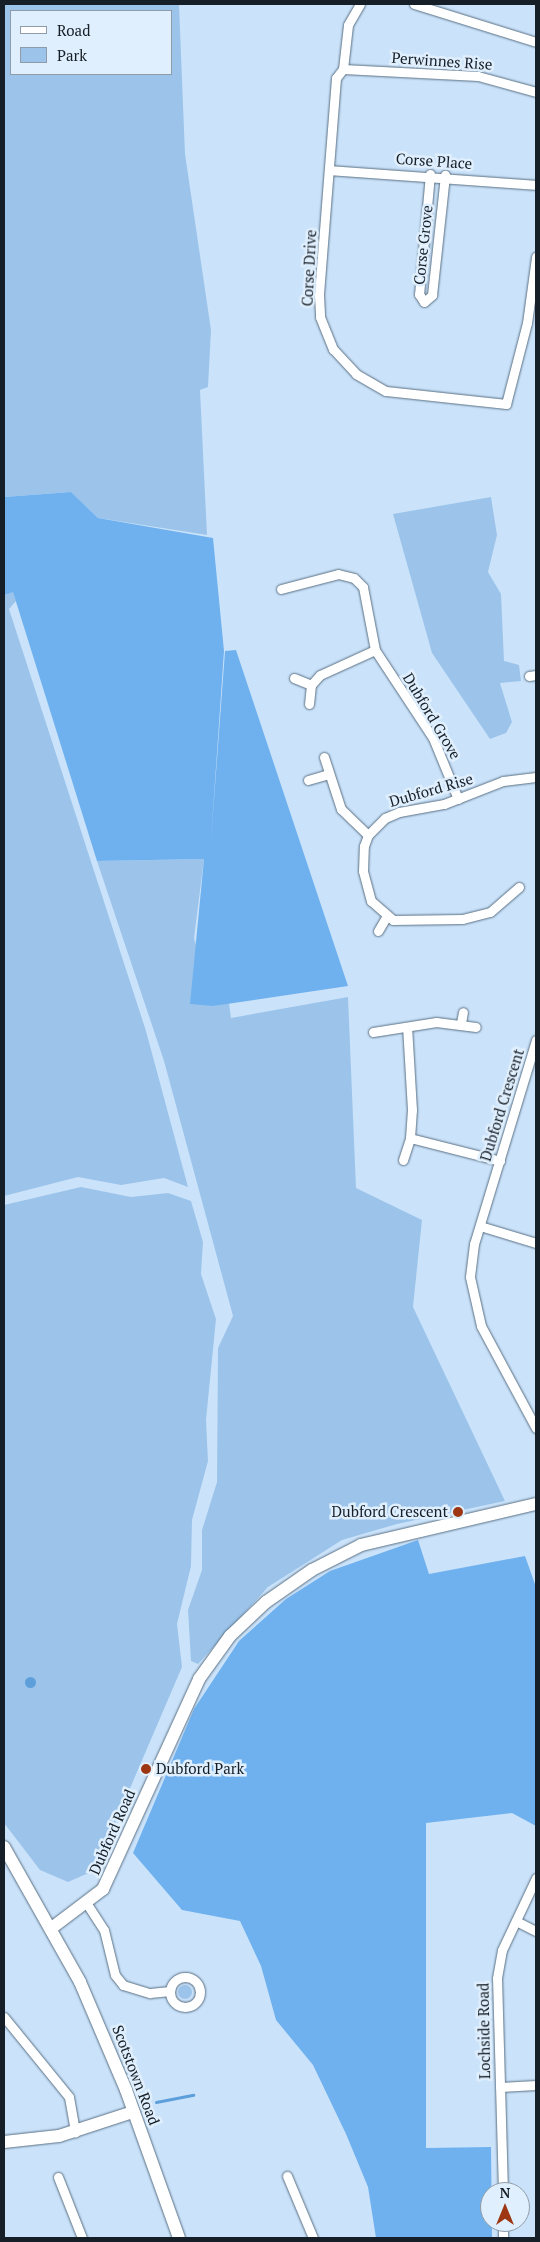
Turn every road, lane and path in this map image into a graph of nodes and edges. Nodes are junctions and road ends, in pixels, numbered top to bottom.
1 (360, 4) edge
2 (414, 4) edge
3 (536, 42) edge
4 (343, 70) junction
5 (536, 92) edge
6 (329, 170) junction
7 (430, 174) junction
8 (444, 175) junction
9 (536, 184) edge
10 (536, 257) edge
11 (281, 589) dead end
12 (375, 650) junction
13 (294, 678) dead end
14 (310, 684) junction
15 (309, 704) dead end
16 (324, 757) dead end
17 (328, 774) junction
18 (536, 777) edge
19 (308, 780) dead end
20 (458, 799) junction
21 (368, 835) junction
22 (519, 887) dead end
23 (386, 917) junction
24 (378, 931) dead end
25 (463, 1012) dead end
26 (461, 1023) junction
27 (407, 1027) junction
28 (476, 1028) dead end
29 (373, 1032) dead end
30 (536, 1040) edge
31 (410, 1138) junction
32 (403, 1160) dead end
33 (500, 1161) junction
34 (480, 1226) junction
35 (536, 1243) edge
36 (536, 1428) edge
37 (536, 1504) edge
38 (4, 1847) edge
39 (536, 1878) edge
40 (87, 1904) junction
41 (516, 1921) junction
42 (53, 1927) junction
43 (536, 1930) edge
44 (170, 1991) dead end
45 (4, 2017) edge
46 (536, 2085) edge
47 (500, 2087) junction
48 (134, 2112) junction
49 (75, 2132) junction
50 (4, 2142) edge
51 (58, 2176) dead end
52 (287, 2176) dead end
53 (503, 2182) edge
54 (82, 2238) edge
55 (179, 2238) edge
56 (313, 2238) edge

1 - 4 street, Corse Drive
2 - 3 street
4 - 5 street, Perwinnes Rise
4 - 6 street, Corse Drive
6 - 7 street, Corse Place
6 - 10 street, Corse Drive
7 - 8 street, Corse Place
7 - 8 street, Corse Grove
8 - 9 street, Corse Place
11 - 12 street, Dubford Grove
12 - 14 street
12 - 20 street, Dubford Grove
13 - 14 street
14 - 15 street
16 - 17 street
17 - 19 street
17 - 21 street
18 - 20 street, Dubford Rise
20 - 21 street, Dubford Rise
21 - 23 street
22 - 23 street
23 - 24 street
25 - 26 street
26 - 27 street
26 - 28 street
27 - 29 street
27 - 31 street
30 - 33 street, Dubford Crescent
31 - 32 street
31 - 33 street
33 - 34 street, Dubford Crescent
34 - 35 street
34 - 36 street, Dubford Crescent
37 - 40 street, Dubford Road
38 - 42 street, Scotstown Road
39 - 41 street, Lochside Road
40 - 42 street, Dubford Road
40 - 44 street
41 - 43 street
41 - 47 street, Lochside Road
42 - 48 street, Scotstown Road
45 - 49 street
46 - 47 street
47 - 53 street, Lochside Road
48 - 49 street
48 - 55 street, Scotstown Road
49 - 50 street
51 - 54 street
52 - 56 street

